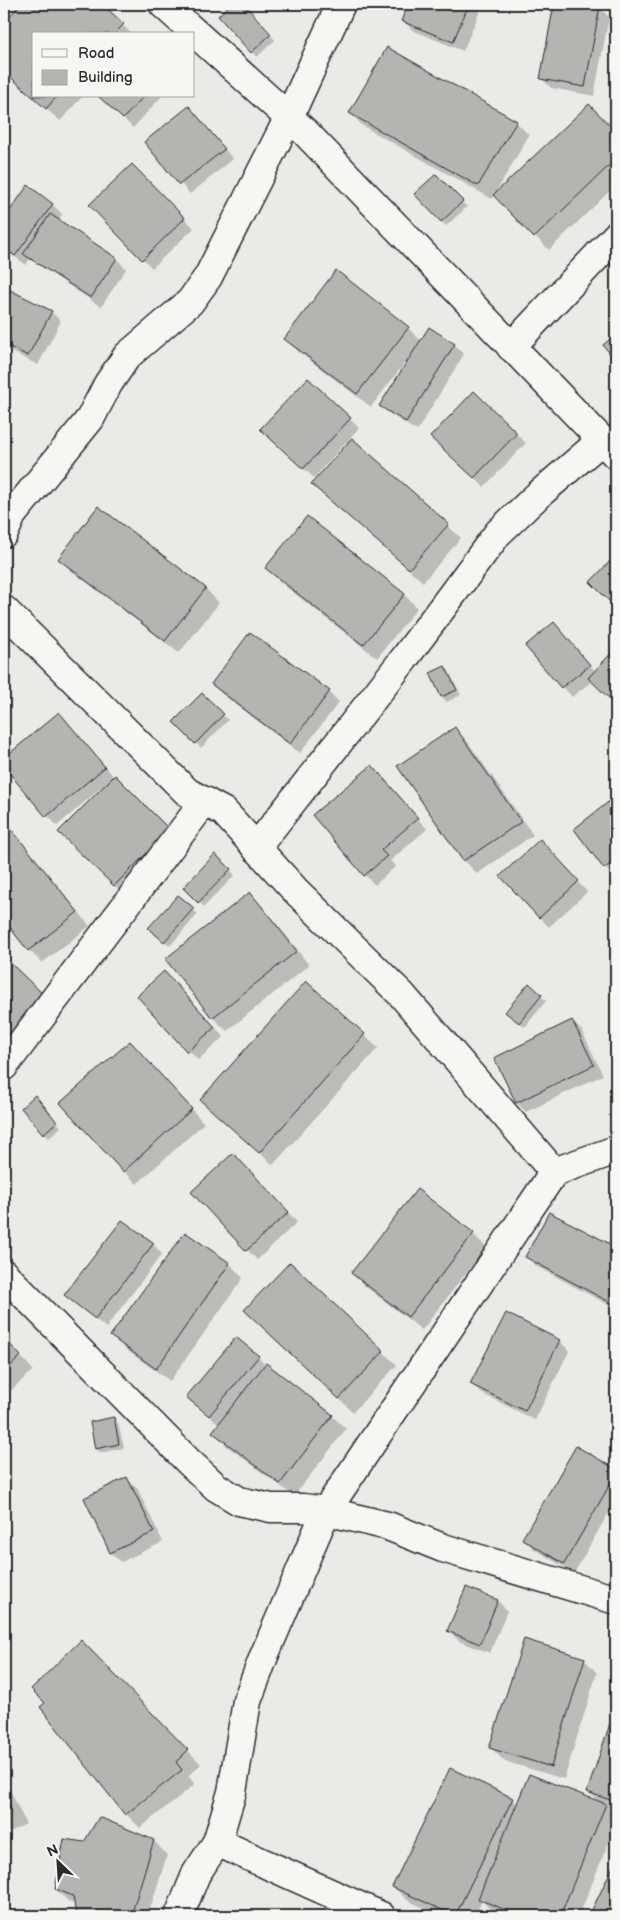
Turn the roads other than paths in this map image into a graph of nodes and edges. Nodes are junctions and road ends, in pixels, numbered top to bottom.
1 (163, 4) edge
2 (341, 4) edge
3 (194, 32) edge
4 (195, 33) edge
5 (289, 117) junction
6 (616, 236) edge
7 (510, 346) junction
8 (609, 448) edge
9 (6, 522) edge
10 (4, 610) edge
11 (205, 801) junction
12 (256, 848) junction
13 (4, 1066) edge
14 (616, 1150) edge
15 (554, 1172) junction
16 (4, 1274) edge
17 (326, 1511) junction
18 (616, 1600) edge
19 (217, 1842) junction
20 (179, 1916) edge
21 (381, 1916) edge

1 - 3 street
2 - 5 street
4 - 5 street
5 - 7 street
5 - 9 street
6 - 7 street
7 - 8 street
8 - 12 street
10 - 11 street
11 - 12 street
11 - 13 street
12 - 15 street
14 - 15 street
15 - 17 street
16 - 17 street
17 - 18 street
17 - 19 street
19 - 20 street
19 - 21 street

